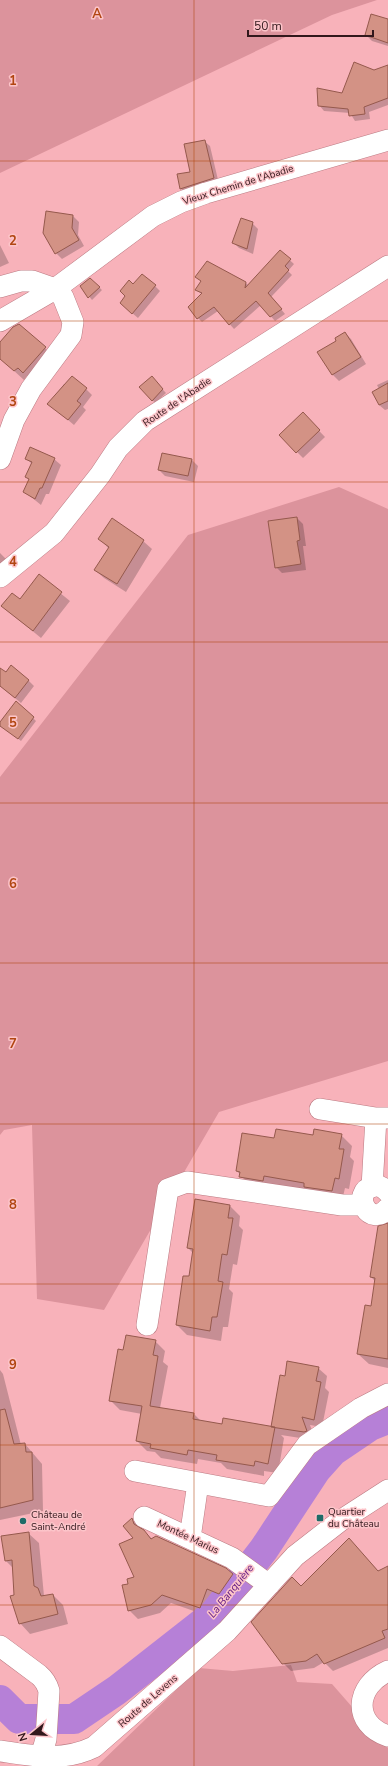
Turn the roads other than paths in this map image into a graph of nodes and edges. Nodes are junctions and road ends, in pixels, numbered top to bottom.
1 (388, 140) edge
2 (388, 266) edge
3 (0, 287) edge
4 (55, 289) junction
5 (0, 321) edge
6 (0, 459) edge
7 (0, 577) edge
8 (320, 1109) dead end
9 (382, 1118) edge
10 (374, 1195) edge
11 (388, 1208) edge
12 (147, 1325) dead end
13 (388, 1394) edge
14 (135, 1471) dead end
15 (198, 1483) junction
16 (388, 1490) edge
17 (144, 1517) dead end
18 (190, 1538) junction
19 (264, 1581) junction
20 (0, 1646) edge
21 (388, 1671) edge
22 (388, 1736) edge
23 (44, 1748) junction
24 (0, 1751) edge

1 - 4 street, Vieux Chemin de l'Abadie
2 - 7 street, Route de l'Abadie
3 - 4 street
4 - 5 street, Vieux Chemin de l'Abadie
4 - 6 street
8 - 9 street
9 - 10 street
10 - 11 street
10 - 12 street
13 - 15 street
14 - 15 street
15 - 18 street
16 - 19 street, Route de Levens
17 - 18 street, Montée Marius
18 - 19 street, Montée Marius
19 - 23 street, Route de Levens
20 - 23 street
21 - 22 street
23 - 24 street, Route de Levens

